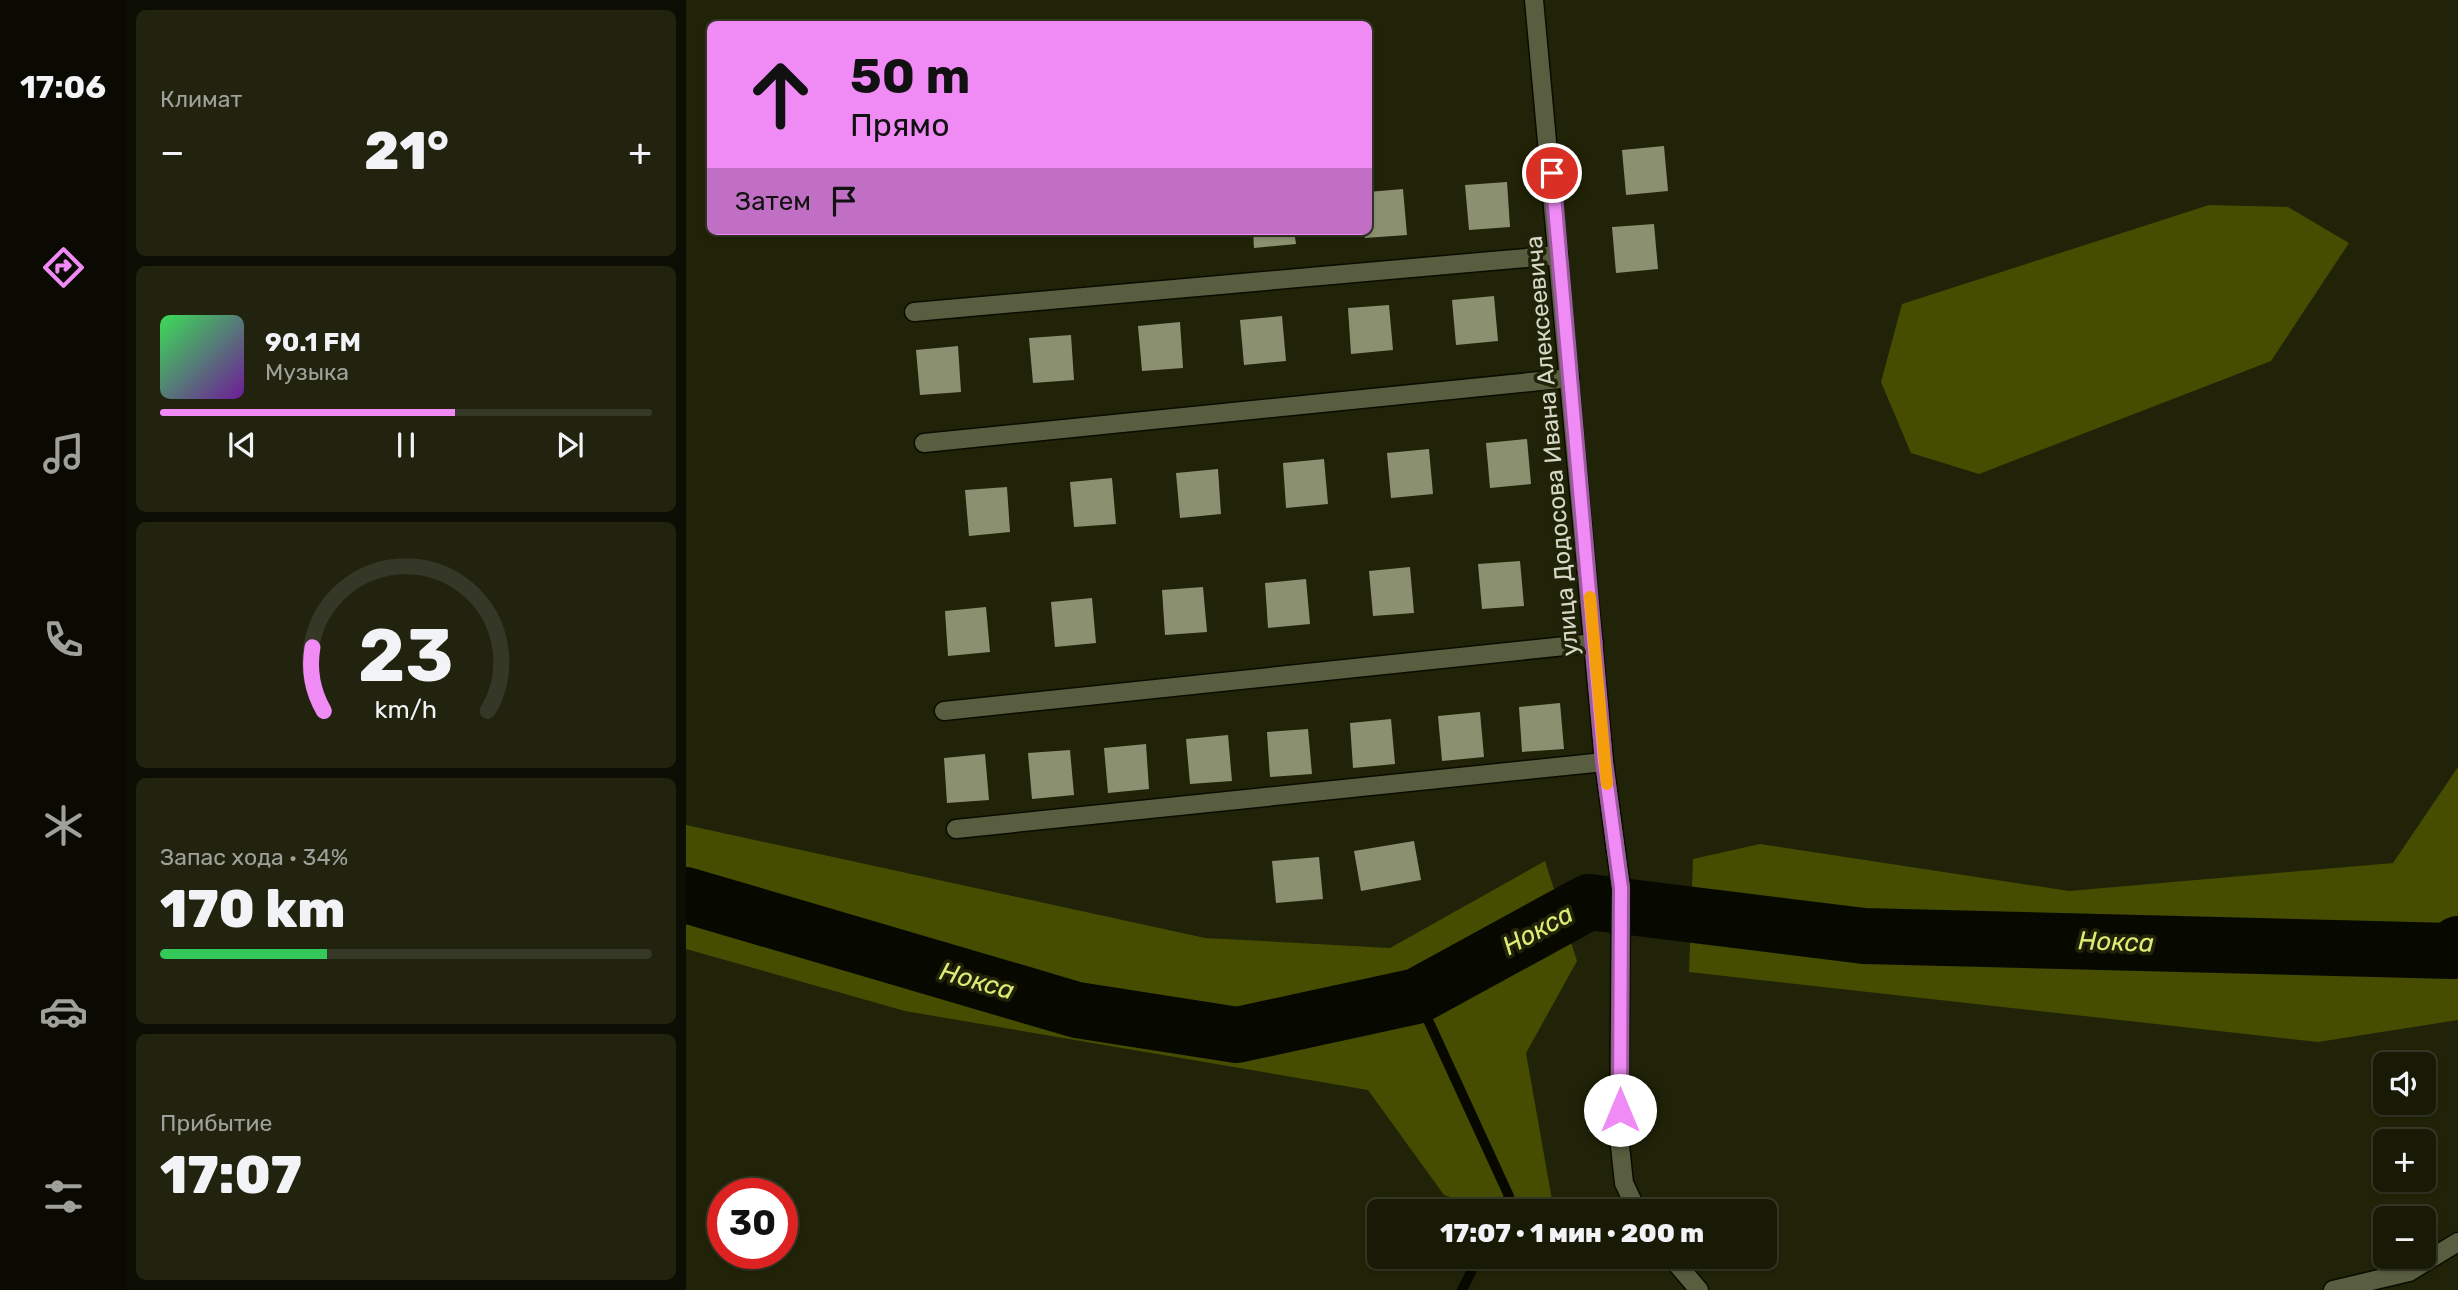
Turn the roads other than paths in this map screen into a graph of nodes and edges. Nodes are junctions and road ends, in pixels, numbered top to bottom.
1 (1534, 0) edge
2 (1559, 255) junction
3 (914, 312) dead end
4 (1570, 378) junction
5 (924, 443) dead end
6 (1594, 643) junction
7 (944, 711) dead end
8 (1604, 762) junction
9 (957, 829) dead end
10 (1631, 1199) edge
11 (2458, 1242) edge
12 (1681, 1269) edge
13 (1699, 1290) edge
14 (2333, 1290) edge

1 - 2 street, улица Додосова Ивана Алексеевича
2 - 3 street
2 - 4 street, улица Додосова Ивана Алексеевича
4 - 5 street
4 - 6 street, улица Додосова Ивана Алексеевича
6 - 7 street
6 - 8 street, улица Додосова Ивана Алексеевича
8 - 9 street
8 - 10 street, улица Додосова Ивана Алексеевича
11 - 14 street
12 - 13 street

